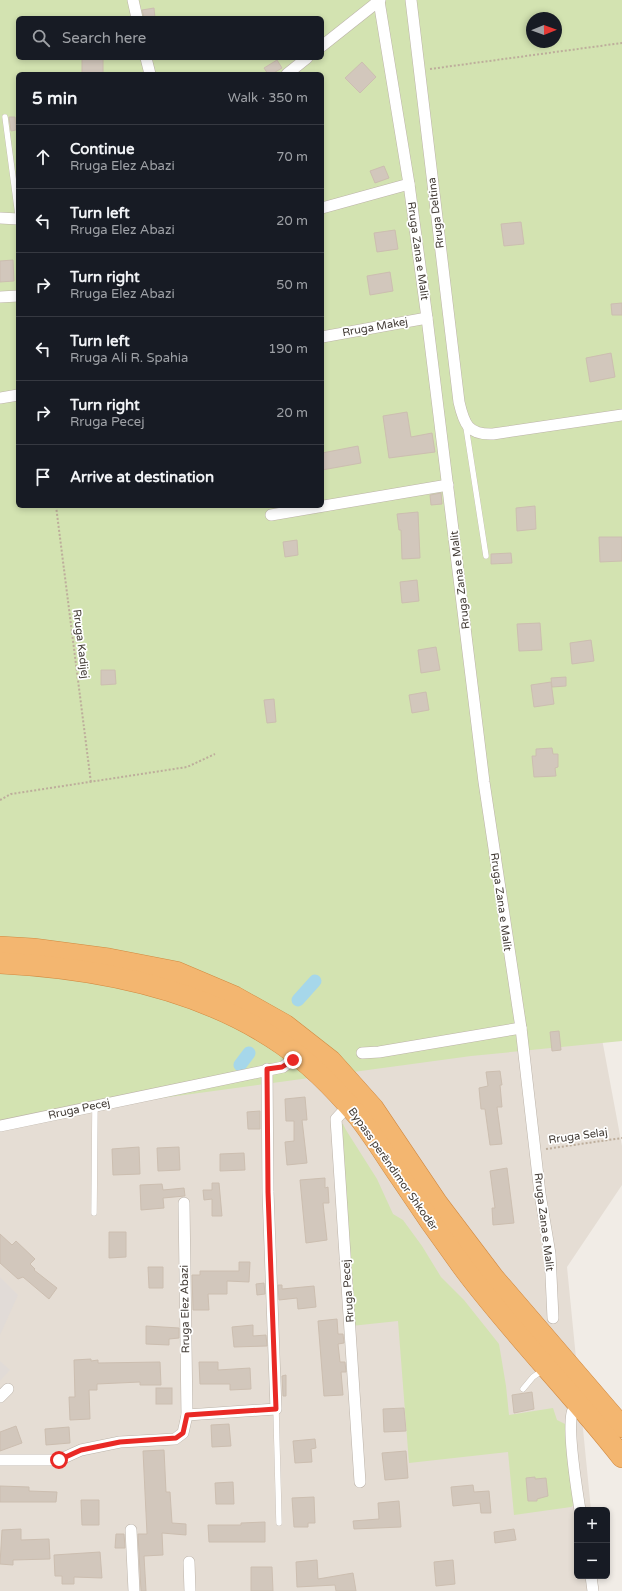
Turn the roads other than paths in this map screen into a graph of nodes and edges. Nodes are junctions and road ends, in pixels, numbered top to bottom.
1 (133, 0) edge
2 (379, 0) edge
3 (411, 0) edge
4 (137, 16) edge
5 (324, 44) edge
6 (146, 60) edge
7 (304, 60) edge
8 (150, 72) edge
9 (290, 72) edge
10 (5, 117) dead end
11 (409, 184) junction
12 (16, 200) edge
13 (324, 207) edge
14 (0, 218) edge
15 (16, 218) edge
16 (16, 296) edge
17 (0, 297) edge
18 (427, 318) junction
19 (324, 337) edge
20 (16, 395) edge
21 (0, 398) edge
22 (622, 415) edge
23 (466, 424) junction
24 (448, 485) junction
25 (324, 506) edge
26 (312, 508) edge
27 (271, 515) dead end
28 (486, 556) dead end
29 (0, 947) edge
30 (0, 963) edge
31 (521, 1028) junction
32 (362, 1053) dead end
33 (297, 1056) junction
34 (267, 1069) junction
35 (95, 1105) junction
36 (348, 1106) junction
37 (0, 1126) edge
38 (184, 1203) dead end
39 (94, 1213) dead end
40 (553, 1318) dead end
41 (547, 1368) junction
42 (523, 1389) dead end
43 (579, 1403) junction
44 (276, 1409) junction
45 (187, 1415) junction
46 (622, 1428) edge
47 (622, 1457) edge
48 (0, 1460) edge
49 (360, 1482) dead end
50 (580, 1507) edge
51 (279, 1523) dead end
52 (131, 1530) dead end
53 (189, 1562) dead end
54 (592, 1579) edge
55 (134, 1591) edge
56 (190, 1591) edge
57 (594, 1591) edge

1 - 4 street
2 - 5 street
2 - 11 street, Rruga Zana e Malit
3 - 23 street, Rruga Deltina
6 - 8 street
7 - 9 street
10 - 12 lane
11 - 13 street
11 - 18 street, Rruga Zana e Malit
14 - 15 street
16 - 17 street
18 - 19 street, Rruga Makej
18 - 24 street, Rruga Zana e Malit
20 - 21 street
22 - 23 street
23 - 28 lane, Rruga Deltina
24 - 25 street
24 - 31 street, Rruga Zana e Malit
26 - 27 street
29 - 46 highway, Bypass perëndimor Shkodër
30 - 33 highway, Bypass perëndimor Shkodër
31 - 32 street
31 - 40 street, Rruga Zana e Malit
33 - 34 street, Rruga Pecej
33 - 36 highway, Bypass perëndimor Shkodër
34 - 35 street, Rruga Pecej
34 - 44 street
35 - 37 street, Rruga Pecej
35 - 39 lane
36 - 41 highway, Bypass perëndimor Shkodër
36 - 49 street, Rruga Pecej
38 - 45 street, Rruga Elez Abazi
41 - 42 lane
41 - 43 highway, Bypass perëndimor Shkodër
43 - 47 highway, Bypass perëndimor Shkodër
43 - 50 street
44 - 45 street
44 - 51 lane
45 - 48 street, Rruga Elez Abazi
52 - 55 street
53 - 56 street
54 - 57 street

